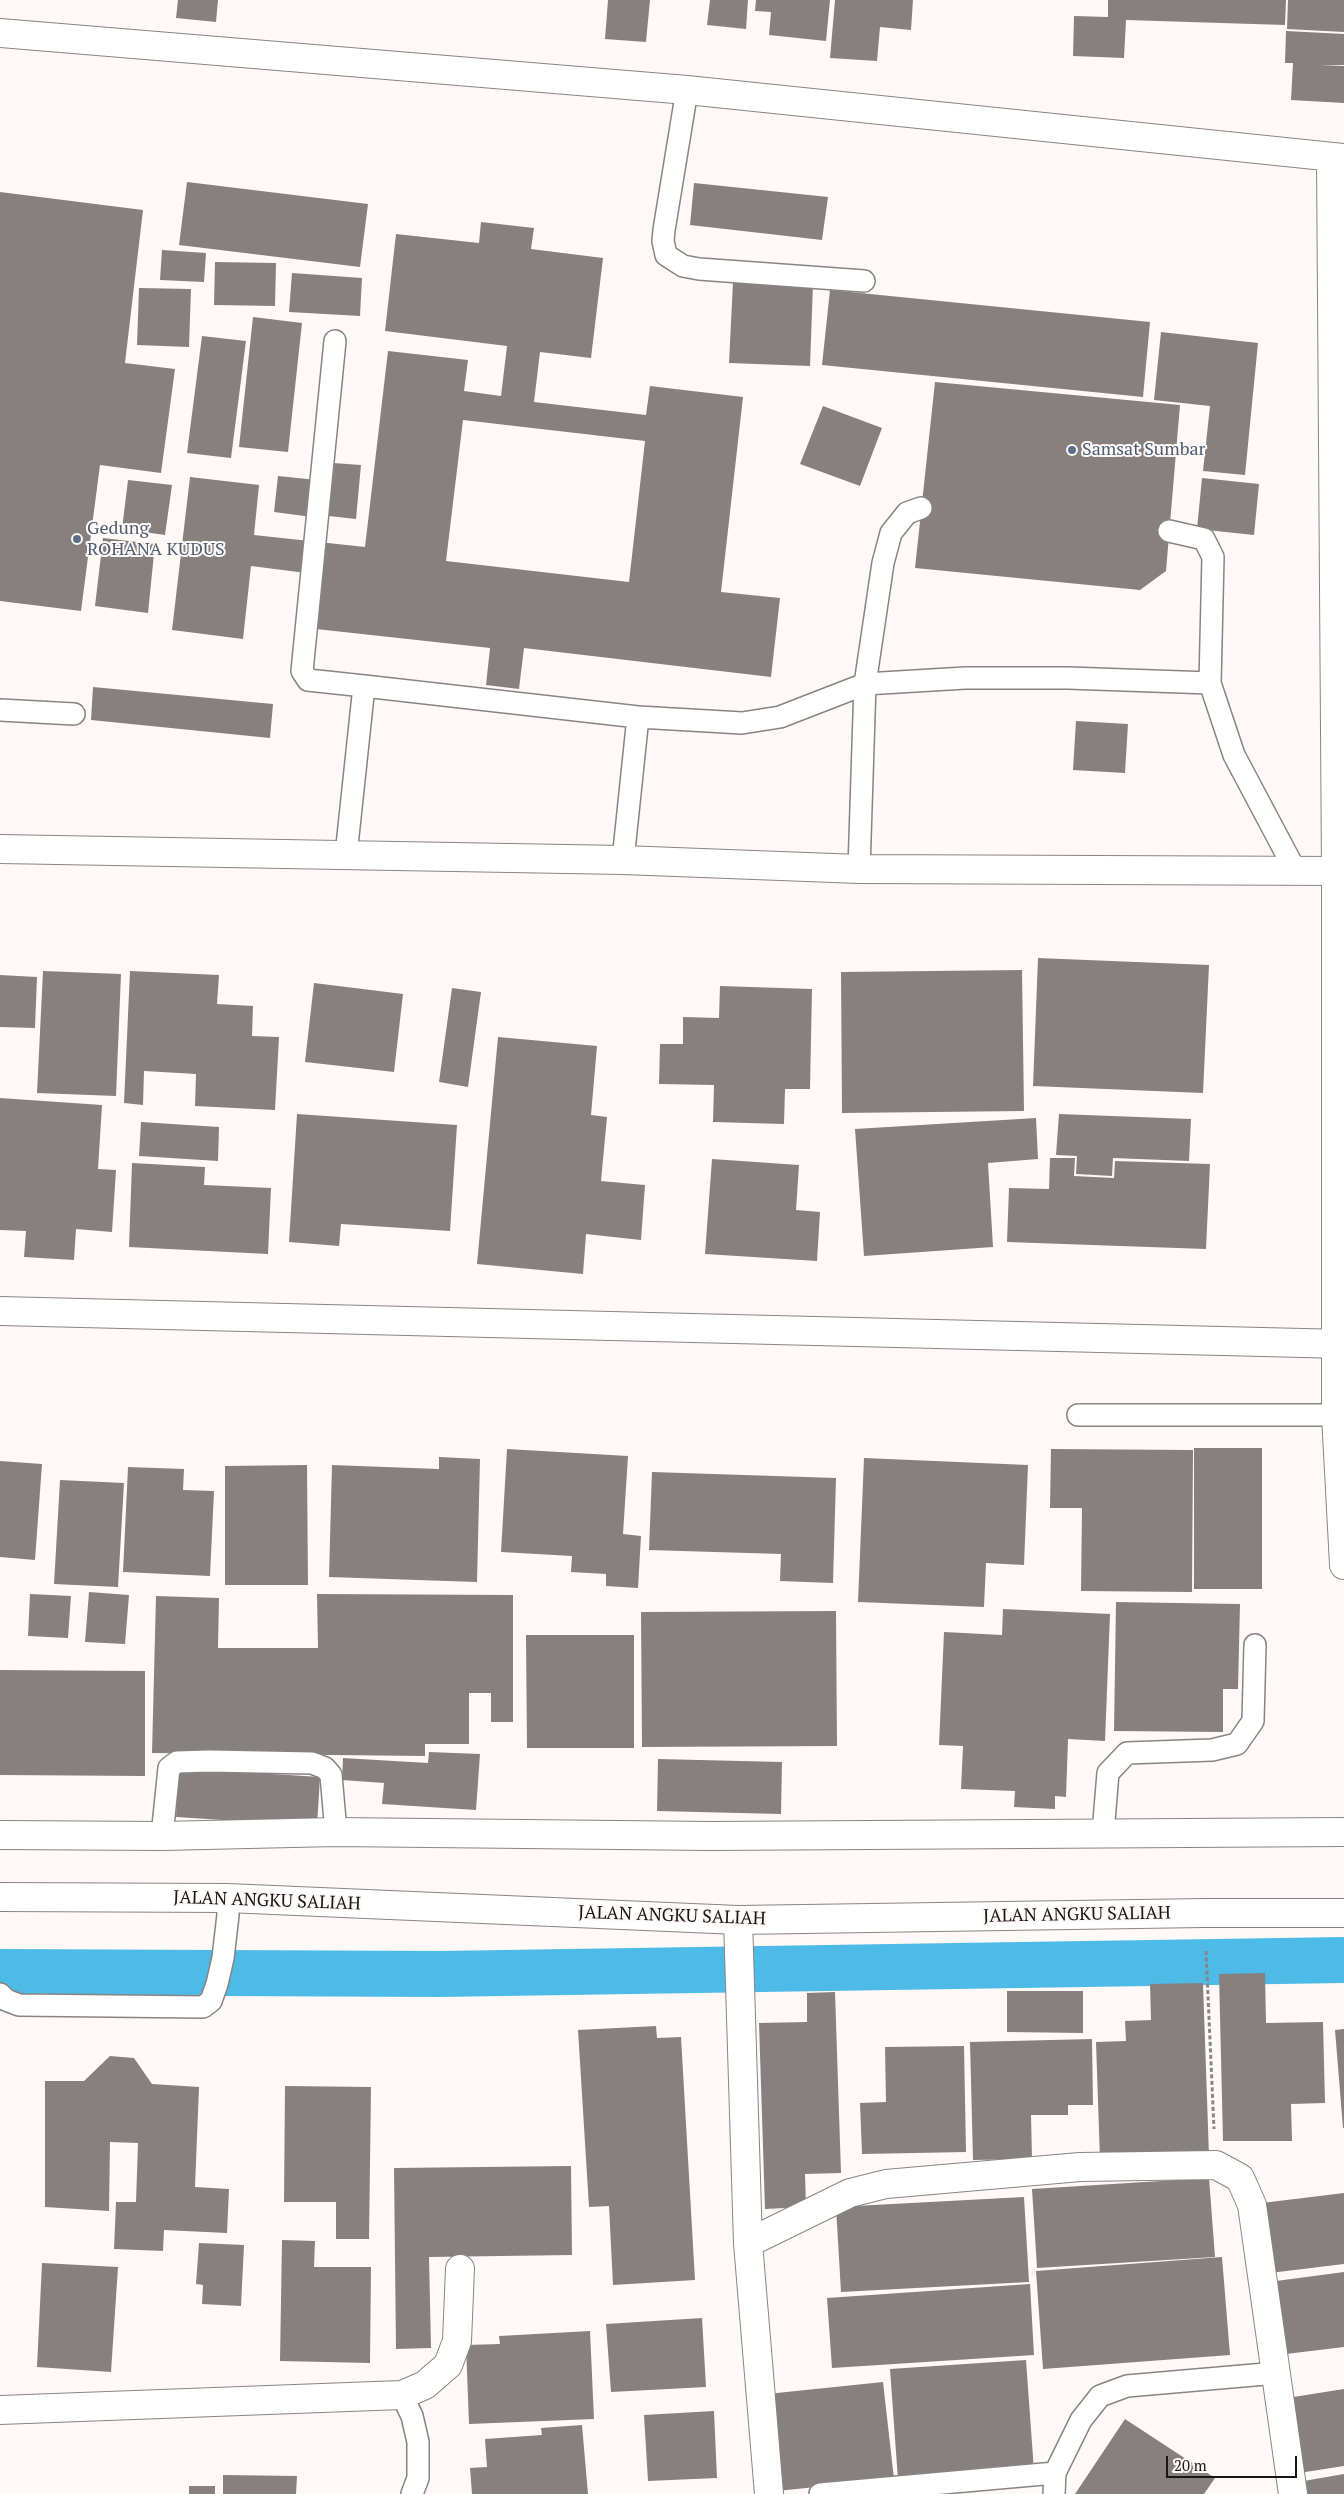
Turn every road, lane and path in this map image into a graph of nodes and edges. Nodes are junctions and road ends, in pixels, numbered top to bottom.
1 (0, 33) edge
2 (687, 90) junction
3 (1338, 157) edge
4 (864, 281) dead end
5 (335, 341) dead end
6 (922, 508) dead end
7 (1169, 531) dead end
8 (1210, 682) junction
9 (865, 684) junction
10 (364, 686) junction
11 (0, 710) edge
12 (74, 714) dead end
13 (638, 718) junction
14 (1340, 773) edge
15 (0, 850) edge
16 (346, 855) junction
17 (622, 860) junction
18 (859, 869) junction
19 (1295, 870) junction
20 (1336, 871) junction
21 (0, 1311) edge
22 (1341, 1344) edge
23 (1078, 1415) dead end
24 (1336, 1415) junction
25 (1344, 1565) edge
26 (1255, 1645) dead end
27 (336, 1832) junction
28 (1344, 1832) edge
29 (1103, 1833) junction
30 (0, 1835) edge
31 (162, 1836) junction
32 (0, 1897) edge
33 (227, 1906) junction
34 (1344, 1913) edge
35 (739, 1929) junction
36 (1206, 1951) dead end
37 (0, 1994) edge
38 (1216, 2165) junction
39 (748, 2243) junction
40 (460, 2270) dead end
41 (1277, 2373) junction
42 (402, 2395) junction
43 (0, 2410) edge
44 (1055, 2473) junction
45 (412, 2494) edge
46 (769, 2494) edge
47 (820, 2494) edge
48 (1054, 2494) edge
49 (1293, 2494) edge

1 - 2 street
2 - 3 street
2 - 4 lane
3 - 14 street
5 - 10 lane
6 - 9 lane
7 - 8 lane
8 - 9 lane
8 - 19 lane
9 - 13 lane
9 - 18 lane
10 - 13 lane
10 - 16 lane
11 - 12 lane
13 - 17 lane
14 - 20 street
15 - 16 street
16 - 17 street
17 - 18 street
18 - 19 street
19 - 20 street
20 - 22 street
21 - 22 street
22 - 24 street
23 - 24 lane
24 - 25 street
26 - 29 lane
27 - 29 street
27 - 31 street
27 - 31 lane
28 - 29 street
30 - 31 street
32 - 33 street, JALAN ANGKU SALIAH
33 - 35 street, JALAN ANGKU SALIAH
33 - 37 lane
34 - 35 street, JALAN ANGKU SALIAH
35 - 39 street
36 - 38 path
38 - 39 street
38 - 41 street
39 - 46 street
40 - 42 street
41 - 44 lane
41 - 49 street
42 - 43 street
42 - 45 lane
44 - 47 lane
44 - 48 lane

